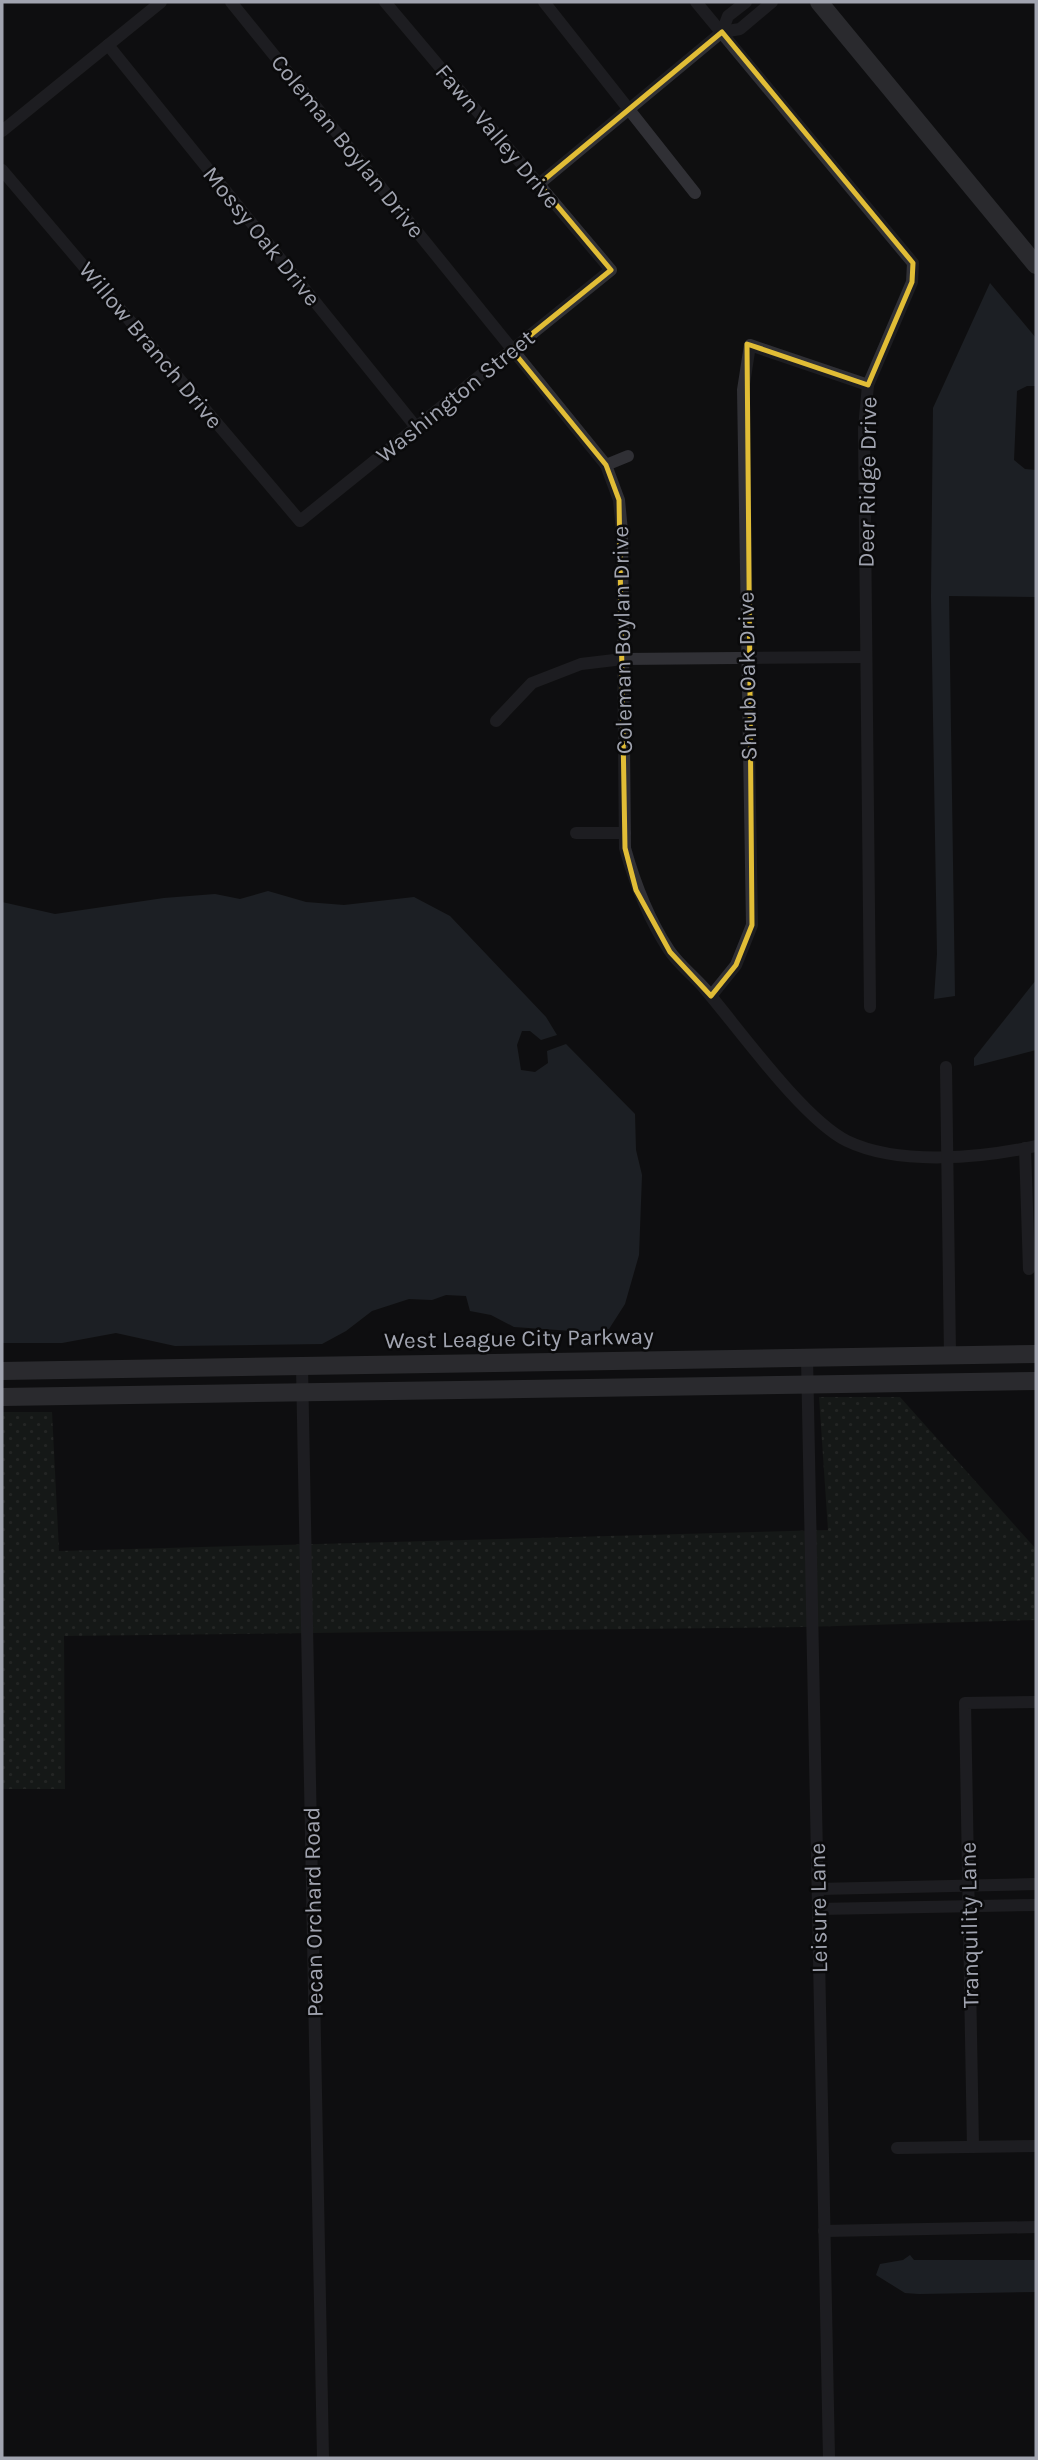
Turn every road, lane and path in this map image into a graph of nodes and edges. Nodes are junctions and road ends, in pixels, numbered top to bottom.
1 (161, 2) edge
2 (231, 2) edge
3 (385, 2) edge
4 (544, 2) edge
5 (696, 2) edge
6 (746, 2) edge
7 (772, 2) edge
8 (819, 2) edge
9 (722, 32) junction
10 (108, 45) junction
11 (631, 111) junction
12 (2, 131) edge
13 (2, 170) edge
14 (538, 184) junction
15 (695, 193) dead end
16 (1036, 265) edge
17 (611, 270) joint
18 (512, 350) junction
19 (869, 385) junction
20 (416, 427) junction
21 (628, 456) dead end
22 (606, 465) junction
23 (300, 521) joint
24 (866, 657) junction
25 (623, 659) junction
26 (747, 659) junction
27 (496, 722) dead end
28 (576, 833) dead end
29 (625, 833) junction
30 (711, 996) junction
31 (870, 1007) dead end
32 (946, 1067) dead end
33 (1031, 1147) edge
34 (948, 1156) junction
35 (1029, 1269) dead end
36 (1036, 1354) edge
37 (950, 1355) junction
38 (807, 1357) junction
39 (302, 1366) junction
40 (2, 1371) edge
41 (1036, 1381) edge
42 (808, 1384) junction
43 (303, 1393) junction
44 (2, 1397) edge
45 (1036, 1702) edge
46 (1036, 1884) edge
47 (968, 1886) junction
48 (818, 1889) junction
49 (1036, 1905) edge
50 (969, 1906) junction
51 (818, 1909) junction
52 (1036, 2146) edge
53 (973, 2147) junction
54 (897, 2148) dead end
55 (1036, 2227) edge
56 (824, 2231) junction
57 (323, 2458) edge
58 (829, 2458) edge

1 - 10 street
2 - 18 street, Coleman Boylan Drive
3 - 14 street, Fawn Valley Drive
4 - 11 street
5 - 9 street, Deer Ridge Drive
6 - 9 street
7 - 9 street
8 - 16 main road
9 - 11 street
9 - 19 street, Deer Ridge Drive
10 - 12 street
10 - 20 street, Mossy Oak Drive
11 - 14 street
11 - 15 street
13 - 23 street, Willow Branch Drive
14 - 17 street, Fawn Valley Drive
17 - 18 street, Washington Street
18 - 20 street, Washington Street
18 - 22 street, Coleman Boylan Drive
19 - 24 street, Deer Ridge Drive
19 - 26 street, Shrub Oak Drive
20 - 23 street, Washington Street
21 - 22 street
22 - 25 street, Coleman Boylan Drive
24 - 26 street
24 - 31 street, Deer Ridge Drive
25 - 26 street
25 - 27 street
25 - 29 street, Coleman Boylan Drive
26 - 30 street, Shrub Oak Drive
28 - 29 street
29 - 30 street, Coleman Boylan Drive
30 - 34 street, Coleman Boylan Drive
32 - 34 street
33 - 34 street, Coleman Boylan Drive
33 - 35 street
34 - 37 street
36 - 37 main road, West League City Parkway
37 - 38 main road, West League City Parkway
38 - 39 main road, West League City Parkway
38 - 42 street, Leisure Lane
39 - 40 main road, West League City Parkway
39 - 43 street, Pecan Orchard Road
41 - 42 main road
42 - 43 main road
42 - 48 street, Leisure Lane
43 - 44 main road
43 - 57 street, Pecan Orchard Road
45 - 47 street, Tranquility Lane
46 - 47 street
47 - 48 street
47 - 50 street, Tranquility Lane
48 - 51 street, Leisure Lane
49 - 50 street
50 - 51 street
50 - 53 street, Tranquility Lane
51 - 56 street, Leisure Lane
52 - 53 street
53 - 54 street
55 - 56 street
56 - 58 street, Leisure Lane

